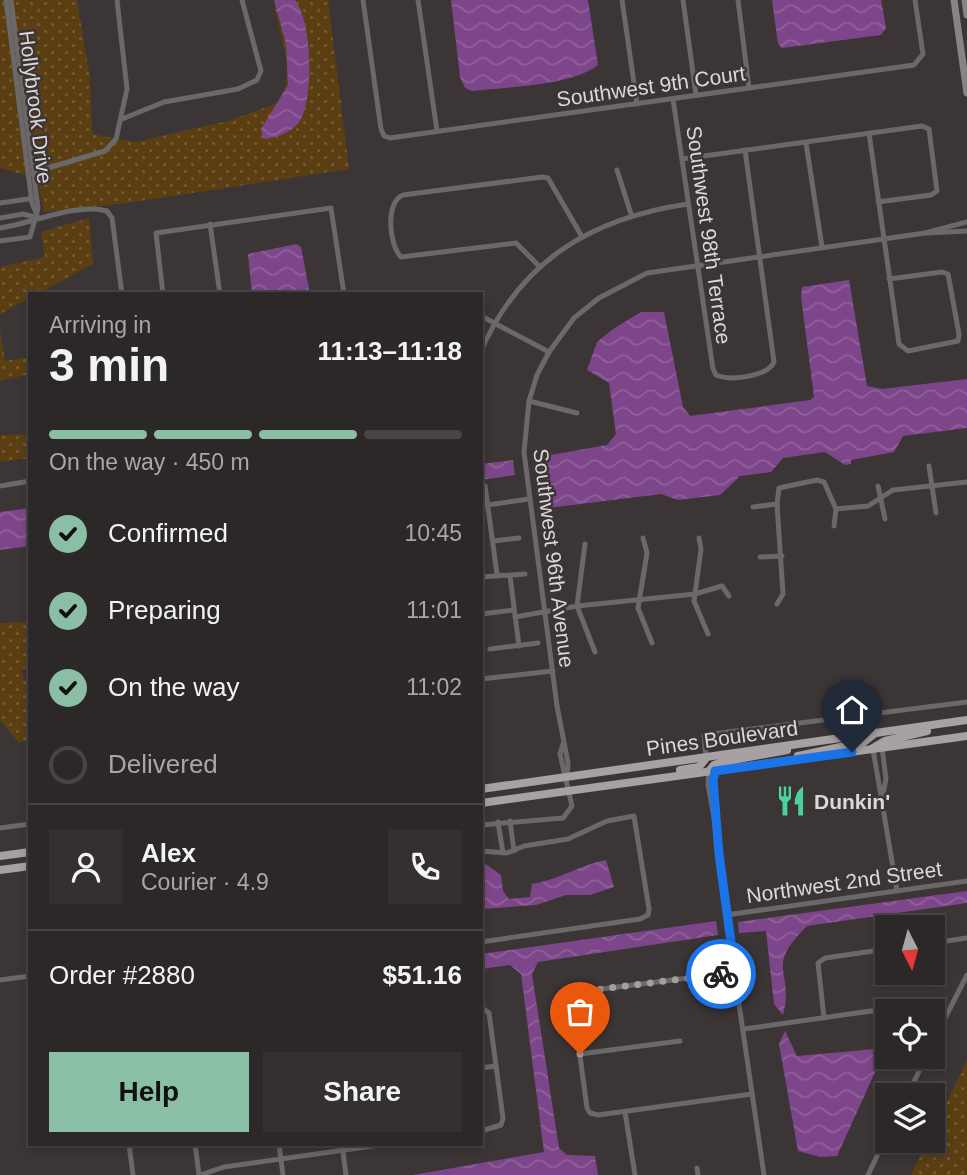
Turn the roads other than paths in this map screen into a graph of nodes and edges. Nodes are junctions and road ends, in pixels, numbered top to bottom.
1 (6, 0) edge
2 (12, 0) edge
3 (117, 0) edge
4 (242, 0) edge
5 (363, 0) edge
6 (418, 0) edge
7 (622, 0) edge
8 (683, 0) edge
9 (738, 0) edge
10 (915, 0) edge
11 (954, 0) edge
12 (965, 0) edge
13 (967, 15) edge
14 (749, 88) junction
15 (967, 93) edge
16 (696, 95) junction
17 (673, 99) junction
18 (637, 104) junction
19 (122, 119) junction
20 (438, 131) junction
21 (869, 133) junction
22 (806, 142) junction
23 (745, 150) junction
24 (682, 159) junction
25 (617, 170) dead end
26 (32, 173) junction
27 (35, 198) junction
28 (878, 202) junction
29 (0, 203) edge
30 (688, 204) junction
31 (631, 214) junction
32 (0, 218) edge
33 (38, 218) junction
34 (967, 222) edge
35 (210, 224) junction
36 (0, 228) edge
37 (967, 231) edge
38 (925, 233) junction
39 (581, 235) junction
40 (883, 239) junction
41 (0, 241) edge
42 (822, 247) junction
43 (760, 256) junction
44 (697, 265) junction
45 (539, 266) junction
46 (890, 278) junction
47 (122, 292) edge
48 (163, 292) edge
49 (220, 292) edge
50 (344, 292) edge
51 (483, 317) edge
52 (496, 321) junction
53 (483, 347) edge
54 (549, 352) junction
55 (529, 401) junction
56 (578, 413) dead end
57 (929, 466) dead end
58 (28, 481) edge
59 (967, 482) edge
60 (932, 485) junction
61 (0, 486) edge
62 (485, 486) dead end
63 (878, 486) dead end
64 (881, 497) junction
65 (529, 499) junction
66 (777, 504) junction
67 (488, 505) junction
68 (753, 507) dead end
69 (836, 509) junction
70 (936, 513) dead end
71 (885, 519) dead end
72 (834, 526) dead end
73 (519, 538) dead end
74 (643, 538) dead end
75 (699, 538) dead end
76 (492, 541) junction
77 (585, 544) dead end
78 (782, 556) junction
79 (760, 557) dead end
80 (497, 574) junction
81 (525, 574) dead end
82 (483, 576) edge
83 (510, 576) junction
84 (695, 594) junction
85 (729, 596) dead end
86 (638, 600) junction
87 (777, 604) dead end
88 (577, 606) junction
89 (514, 610) junction
90 (546, 612) junction
91 (483, 614) edge
92 (515, 617) junction
93 (708, 634) dead end
94 (538, 643) dead end
95 (652, 643) dead end
96 (519, 646) junction
97 (490, 649) dead end
98 (595, 652) dead end
99 (553, 671) junction
100 (483, 679) edge
101 (967, 702) edge
102 (871, 713) junction
103 (967, 720) edge
104 (957, 722) junction
105 (874, 734) junction
106 (967, 736) edge
107 (810, 743) junction
108 (882, 747) junction
109 (873, 749) junction
110 (706, 758) junction
111 (789, 761) junction
112 (712, 771) junction
113 (567, 778) junction
114 (640, 781) junction
115 (483, 789) edge
116 (569, 791) junction
117 (882, 797) junction
118 (483, 803) edge
119 (510, 821) junction
120 (498, 822) junction
121 (28, 824) edge
122 (483, 825) edge
123 (0, 828) edge
124 (483, 851) edge
125 (514, 851) junction
126 (503, 853) junction
127 (28, 854) edge
128 (28, 855) edge
129 (0, 856) edge
130 (28, 866) edge
131 (12, 868) junction
132 (0, 870) edge
133 (967, 881) edge
134 (897, 891) junction
135 (726, 915) junction
136 (967, 938) edge
137 (945, 941) edge
138 (483, 942) edge
139 (875, 951) edge
140 (735, 972) junction
141 (967, 975) edge
142 (28, 976) edge
143 (0, 980) edge
144 (483, 1007) edge
145 (875, 1013) edge
146 (945, 1015) edge
147 (824, 1018) junction
148 (744, 1030) junction
149 (680, 1041) dead end
150 (580, 1054) junction
151 (496, 1066) junction
152 (483, 1068) edge
153 (752, 1094) junction
154 (625, 1112) junction
155 (483, 1130) edge
156 (129, 1146) edge
157 (195, 1146) edge
158 (279, 1146) edge
159 (364, 1146) edge
160 (342, 1148) edge
161 (878, 1153) edge
162 (281, 1160) junction
163 (133, 1175) edge
164 (200, 1175) edge
165 (283, 1175) edge
166 (346, 1175) edge
167 (635, 1175) edge
168 (764, 1175) edge
169 (868, 1175) edge

1 - 26 street, Hollybrook Drive
2 - 26 street, Hollybrook Drive
3 - 19 street
4 - 19 street
5 - 20 street, Southwest 9th Court
6 - 20 street
7 - 18 street
8 - 16 street, Southwest 98th Terrace
9 - 14 street
10 - 14 street, Southwest 9th Court
11 - 15 main road
12 - 13 main road
14 - 16 street, Southwest 9th Court
16 - 17 street, Southwest 9th Court
17 - 18 street, Southwest 9th Court
17 - 24 street, Southwest 98th Terrace
18 - 20 street, Southwest 9th Court
19 - 26 street
21 - 22 street
21 - 28 street
21 - 28 street
22 - 23 street
22 - 42 street
23 - 24 street
23 - 43 street
24 - 30 street, Southwest 98th Terrace
25 - 31 street
26 - 27 street, Hollybrook Drive
27 - 29 street
27 - 33 street, Hollybrook Drive
28 - 40 street
30 - 31 street
30 - 44 street, Southwest 98th Terrace
31 - 39 street
32 - 33 street
33 - 36 street
33 - 41 street
33 - 47 street
34 - 38 street
35 - 48 street
35 - 49 street
35 - 50 street
37 - 38 street
38 - 40 street, Southwest 96th Avenue
39 - 45 street
39 - 45 street
40 - 42 street, Southwest 96th Avenue
40 - 46 street
42 - 43 street, Southwest 96th Avenue
43 - 44 street, Southwest 96th Avenue
43 - 44 street, Southwest 98th Terrace
44 - 54 street, Southwest 96th Avenue
45 - 52 street
46 - 46 street
51 - 52 street
52 - 53 street
52 - 54 street
54 - 55 street, Southwest 96th Avenue
55 - 56 street
55 - 65 street, Southwest 96th Avenue
57 - 60 street
58 - 61 street
59 - 60 street
60 - 64 street
60 - 70 street
62 - 67 street
63 - 64 street
64 - 69 street
64 - 71 street
65 - 67 street
65 - 90 street, Southwest 96th Avenue
66 - 68 street
66 - 69 street
66 - 78 street
67 - 76 street
69 - 72 street
73 - 76 street
74 - 86 street
75 - 84 street
76 - 80 street
77 - 88 street
78 - 79 street
78 - 87 street
80 - 82 street
80 - 83 street
81 - 83 street
83 - 89 street
84 - 85 street
84 - 86 street
84 - 93 street
86 - 88 street
86 - 95 street
88 - 90 street
88 - 98 street
89 - 91 street
89 - 92 street
90 - 92 street
90 - 99 street, Southwest 96th Avenue
92 - 96 street
94 - 96 street
96 - 97 street
99 - 100 street
99 - 113 street, Southwest 96th Avenue
101 - 102 street
102 - 105 street
102 - 110 street
103 - 104 highway, Pines Boulevard
104 - 105 highway, Pines Boulevard
104 - 109 highway
105 - 107 highway, Pines Boulevard
105 - 111 highway
106 - 108 highway, Pines Boulevard
107 - 110 highway, Pines Boulevard
107 - 112 highway
108 - 109 highway, Pines Boulevard
108 - 117 street
109 - 111 highway, Pines Boulevard
109 - 117 street
110 - 113 highway, Pines Boulevard
110 - 114 highway
111 - 112 highway, Pines Boulevard
112 - 114 highway, Pines Boulevard
112 - 135 street
113 - 115 highway, Pines Boulevard
113 - 116 street, Southwest 96th Avenue
114 - 116 highway, Pines Boulevard
116 - 118 highway, Pines Boulevard
116 - 119 street, Southwest 96th Avenue
117 - 134 street
119 - 120 street
119 - 125 street
120 - 122 street
120 - 126 street
121 - 123 street
124 - 126 street
125 - 126 street
125 - 138 street
127 - 129 highway
128 - 131 highway
130 - 131 highway
131 - 132 highway
133 - 134 street, Northwest 2nd Street
134 - 135 street, Northwest 2nd Street
135 - 140 street
136 - 137 street
139 - 147 street
140 - 148 street
140 - 150 street
141 - 146 street
142 - 143 street
144 - 151 street
145 - 147 street
147 - 148 street
148 - 153 street
149 - 150 street
150 - 154 street
151 - 152 street
151 - 155 street
153 - 154 street
153 - 168 street
154 - 167 street
156 - 163 street
157 - 164 street
158 - 162 street
159 - 160 street
160 - 162 street
160 - 166 street
161 - 169 street
162 - 164 street
162 - 165 street

